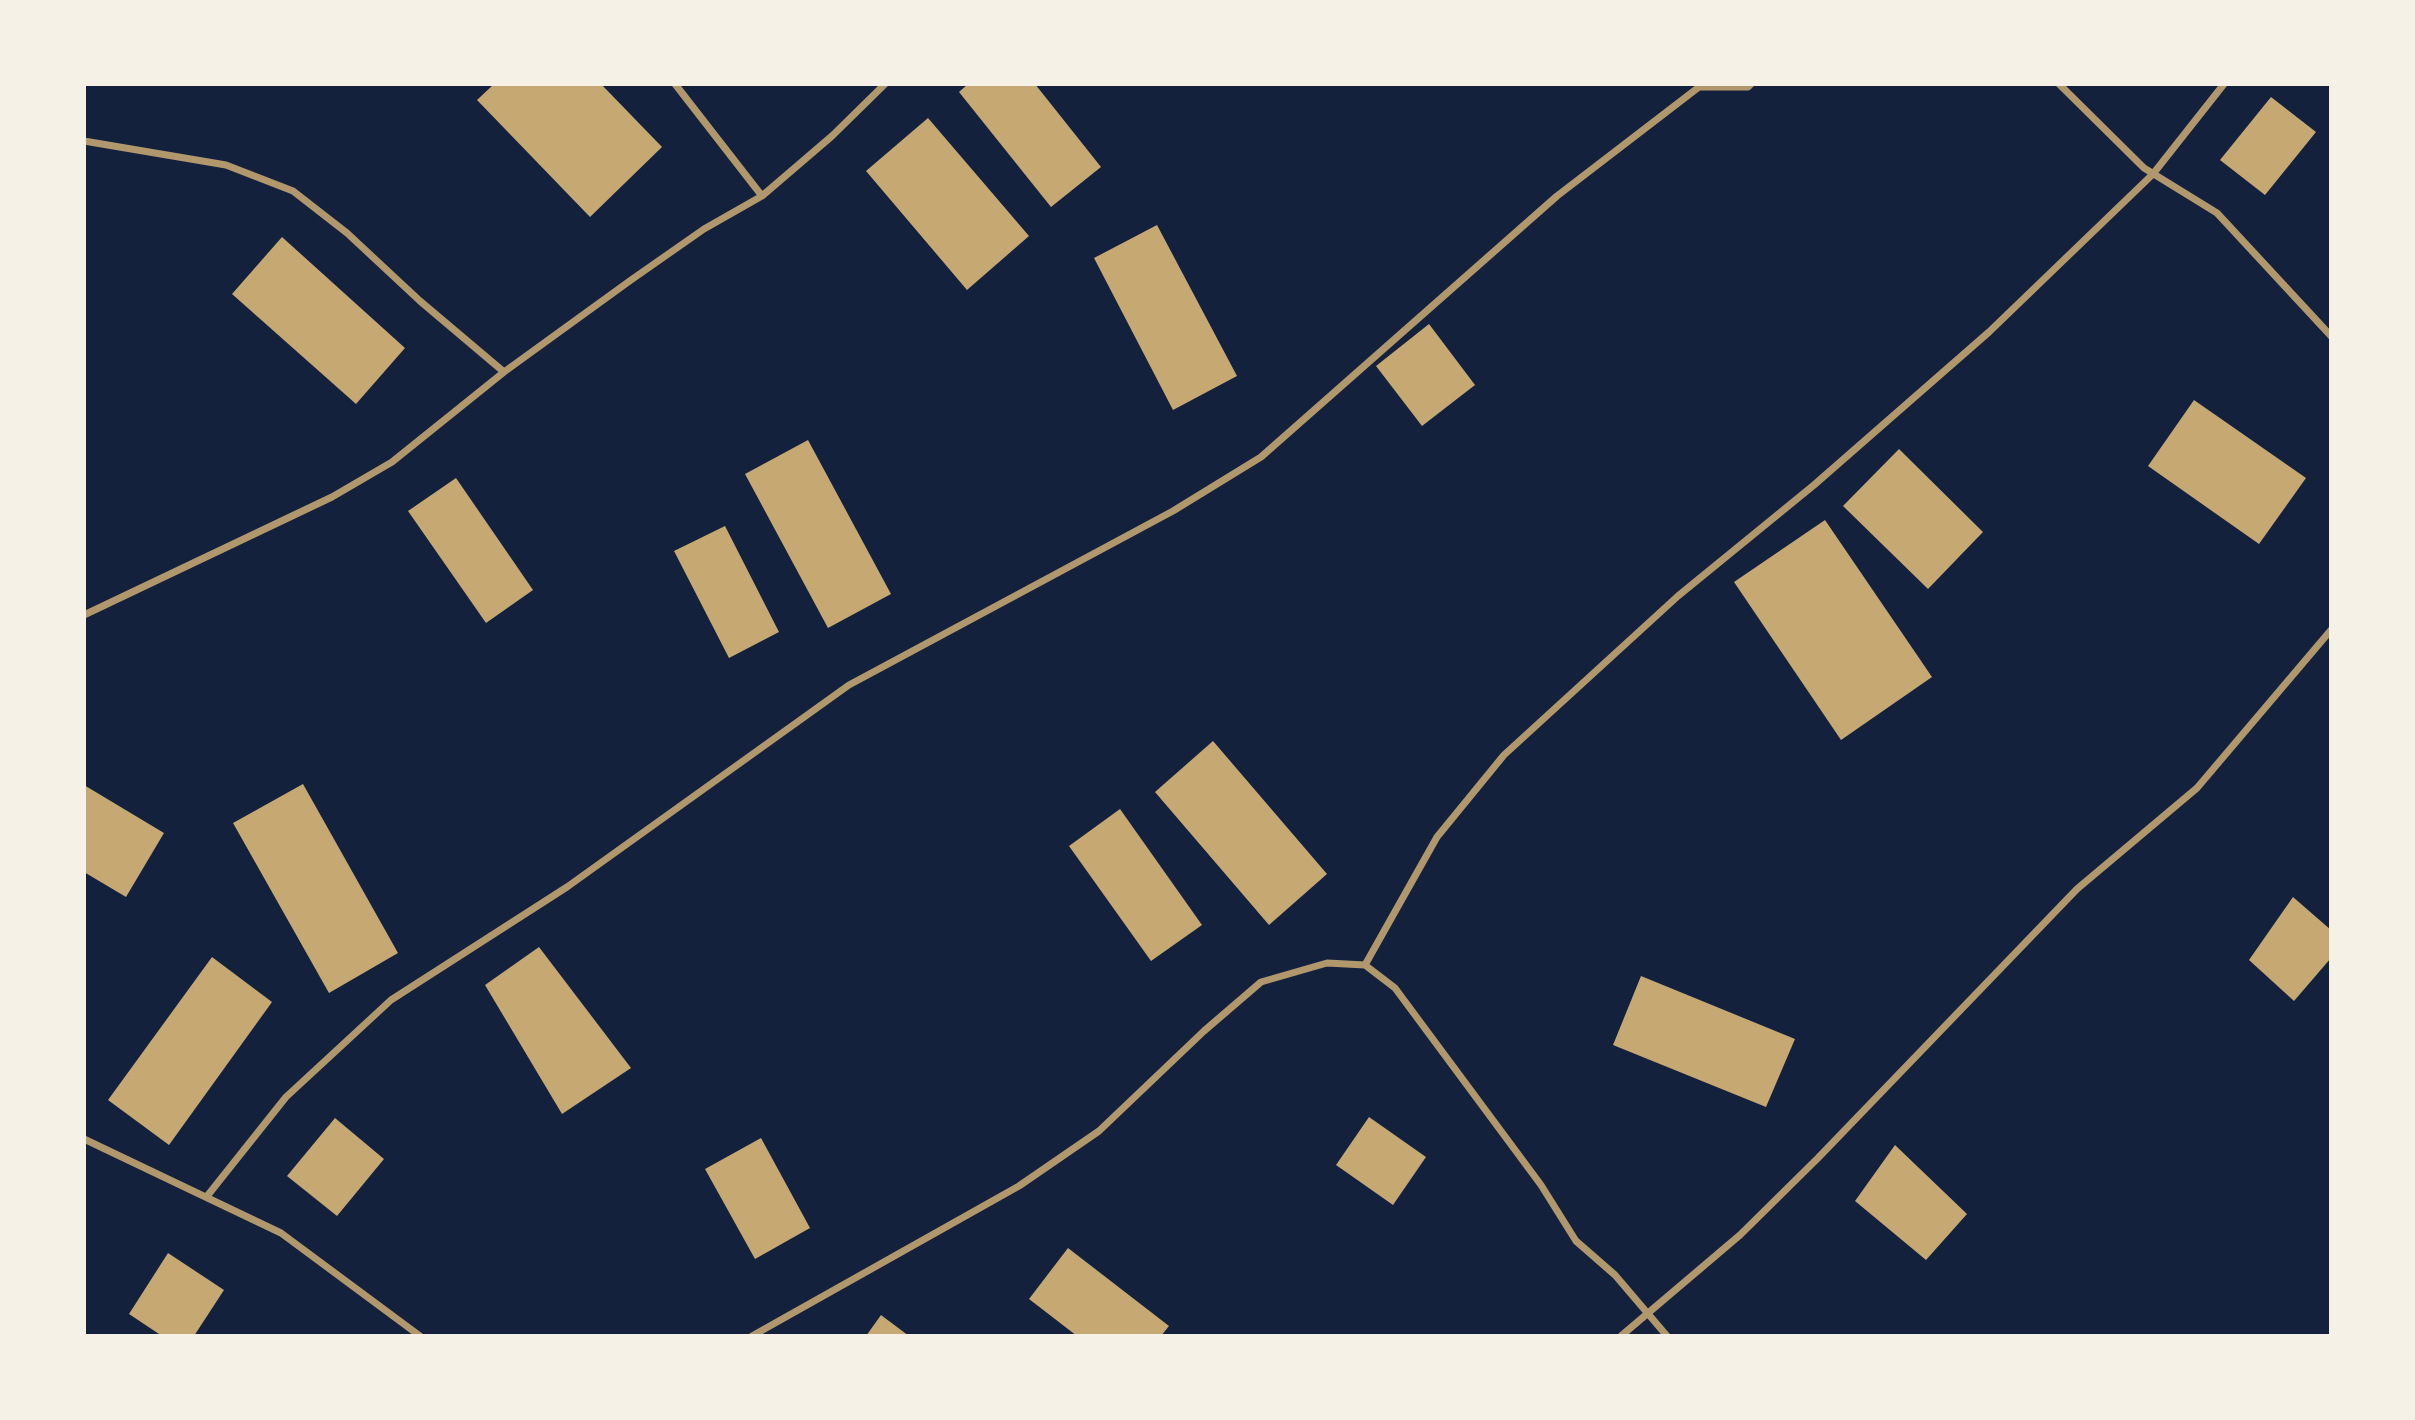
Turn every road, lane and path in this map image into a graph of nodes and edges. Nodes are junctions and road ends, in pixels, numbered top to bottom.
1 (676, 84) edge
2 (885, 84) edge
3 (1751, 84) edge
4 (2059, 84) edge
5 (2224, 84) edge
6 (1698, 86) edge
7 (84, 141) edge
8 (2153, 174) junction
9 (762, 196) junction
10 (2331, 335) edge
11 (504, 372) junction
12 (84, 615) edge
13 (2331, 630) edge
14 (1365, 965) junction
15 (84, 1139) edge
16 (208, 1195) junction
17 (1648, 1311) junction
18 (419, 1336) edge
19 (752, 1336) edge
20 (1621, 1336) edge
21 (1667, 1336) edge

1 - 9 street
2 - 9 street
3 - 6 street
4 - 8 street
5 - 8 street
6 - 16 street
7 - 11 street
8 - 10 street
8 - 14 street
9 - 11 street
11 - 12 street
13 - 17 street
14 - 17 street
14 - 19 street
15 - 16 street
16 - 18 street
17 - 20 street
17 - 21 street

